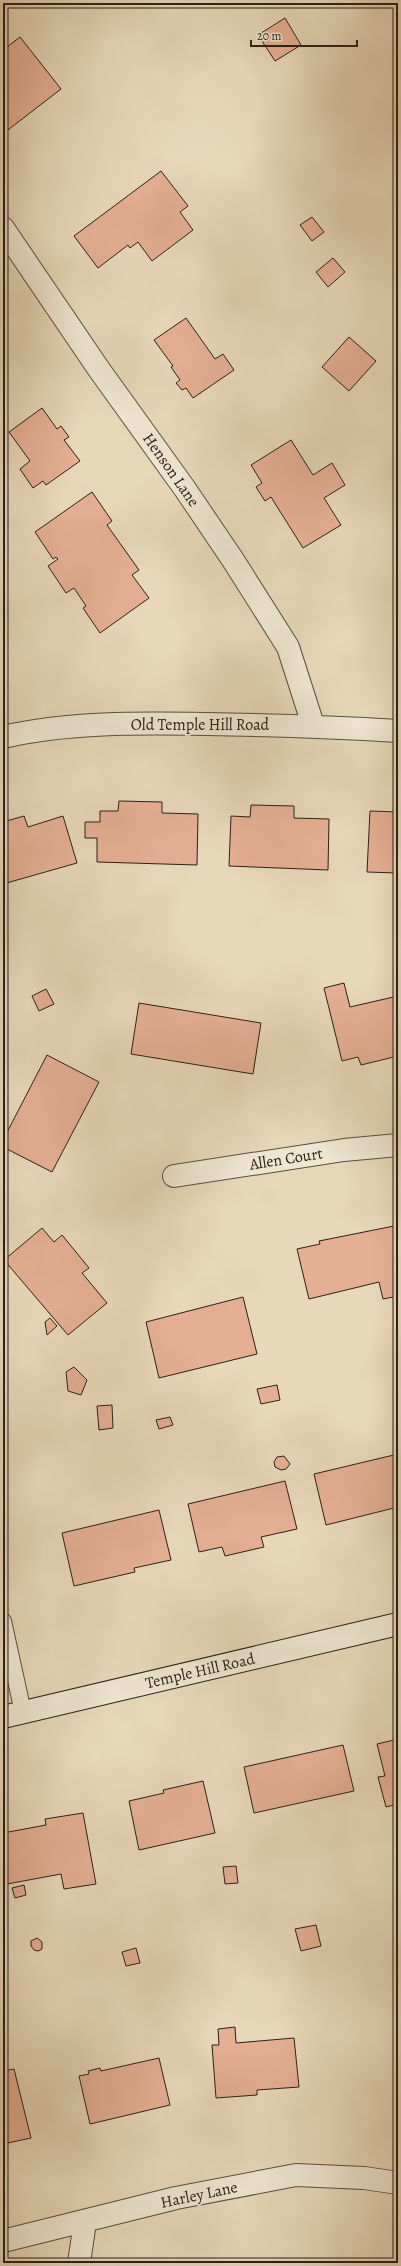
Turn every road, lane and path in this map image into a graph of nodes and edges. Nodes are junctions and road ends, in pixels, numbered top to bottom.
1 (3, 228) edge
2 (314, 726) junction
3 (398, 731) edge
4 (3, 738) edge
5 (398, 1145) edge
6 (174, 1176) dead end
7 (3, 1621) edge
8 (398, 1624) edge
9 (13, 1715) edge
10 (398, 2183) edge
11 (85, 2222) junction
12 (3, 2241) edge
13 (80, 2263) edge

1 - 2 street, Henson Lane
2 - 3 street, Old Temple Hill Road
2 - 4 street, Old Temple Hill Road
5 - 6 street, Allen Court
7 - 9 lane
8 - 9 street, Temple Hill Road
10 - 11 street, Harley Lane
11 - 12 street, Harley Lane
11 - 13 street

